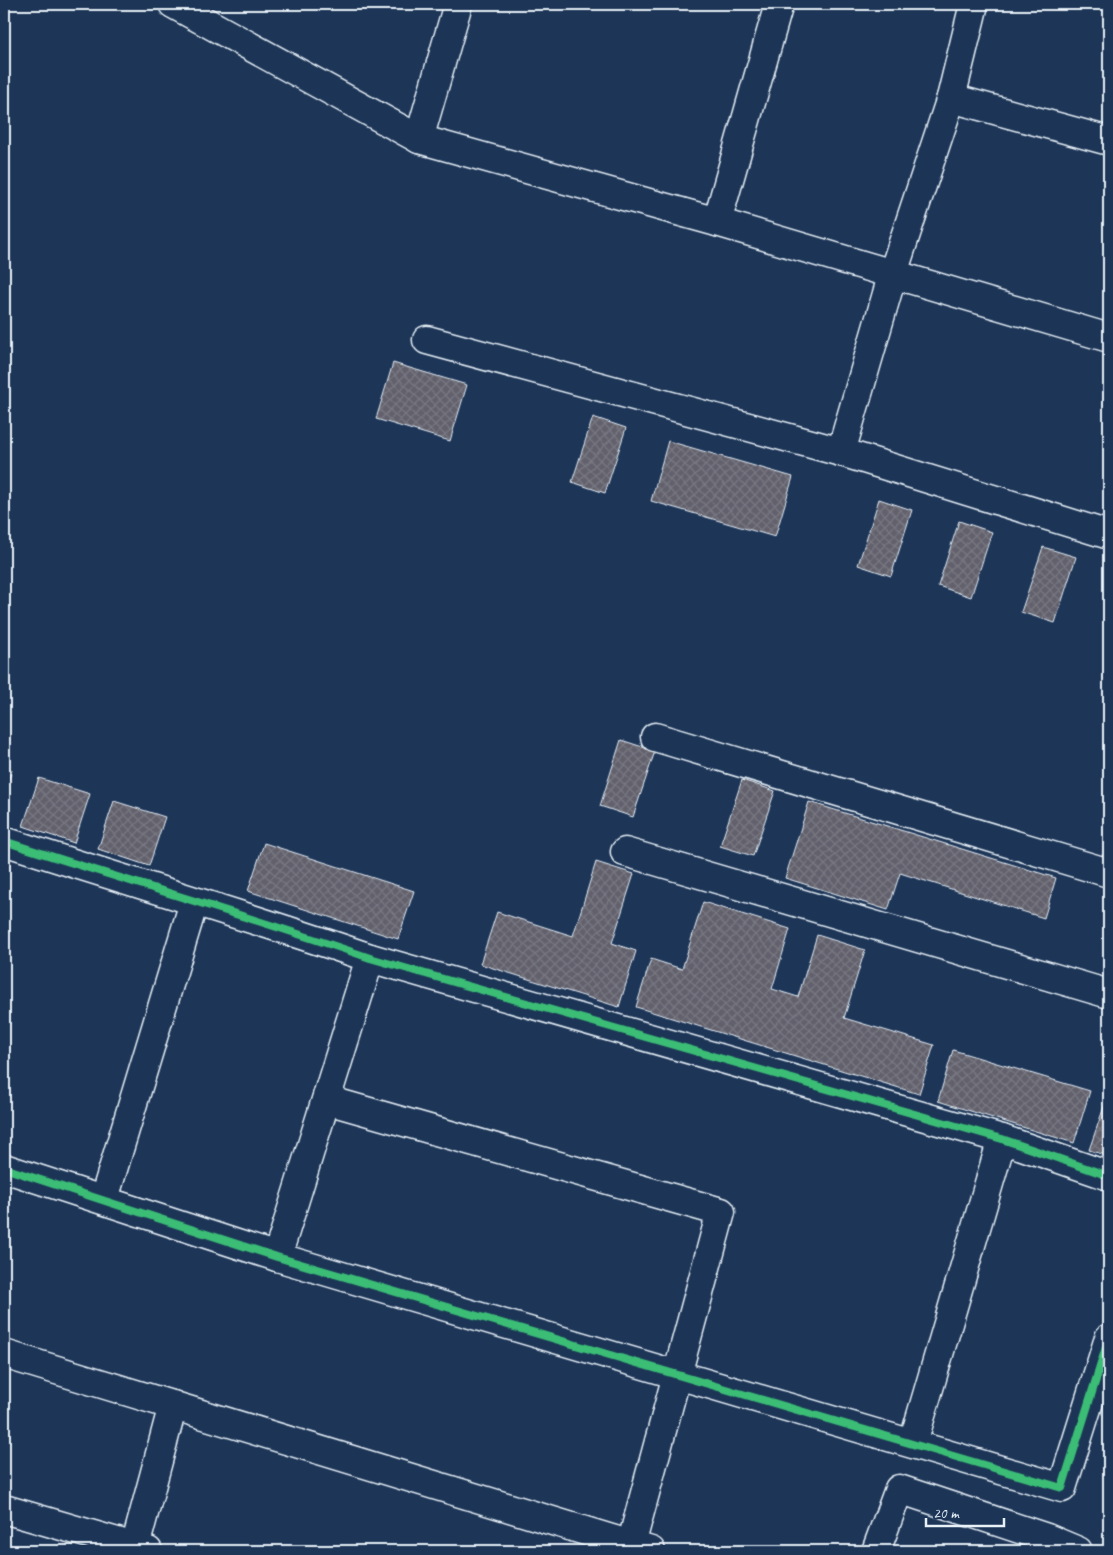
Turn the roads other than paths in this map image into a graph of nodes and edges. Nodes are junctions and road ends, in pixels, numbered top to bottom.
1 (173, 4) edge
2 (458, 4) edge
3 (780, 4) edge
4 (974, 4) edge
5 (951, 98) junction
6 (419, 139) junction
7 (1109, 141) edge
8 (717, 222) junction
9 (893, 274) junction
10 (1109, 338) edge
11 (427, 340) dead end
12 (841, 452) junction
13 (1109, 535) edge
14 (656, 737) dead end
15 (4, 841) edge
16 (625, 852) dead end
17 (1109, 873) edge
18 (194, 902) junction
19 (370, 958) junction
20 (1109, 994) edge
21 (327, 1100) junction
22 (1002, 1139) junction
23 (4, 1168) edge
24 (1109, 1176) edge
25 (104, 1199) junction
26 (277, 1258) junction
27 (1109, 1338) edge
28 (4, 1354) edge
29 (677, 1374) junction
30 (173, 1405) junction
31 (913, 1443) junction
32 (4, 1509) edge
33 (626, 1547) edge
34 (144, 1550) edge
35 (876, 1551) edge
36 (1078, 1551) edge

1 - 6 street
2 - 6 street
3 - 8 street
4 - 5 street
5 - 7 street
5 - 9 street
6 - 8 street
8 - 9 street
9 - 10 street
9 - 12 street
11 - 12 street
12 - 13 street
14 - 17 street
15 - 18 street
16 - 20 street
18 - 19 street
18 - 25 street
19 - 21 street
19 - 22 street
21 - 26 street
21 - 29 street
22 - 24 street
22 - 31 street
23 - 25 street
25 - 26 street
26 - 29 street
27 - 31 street
28 - 30 street
29 - 31 street
29 - 33 street
30 - 33 street
30 - 34 street
32 - 34 street
35 - 36 street

